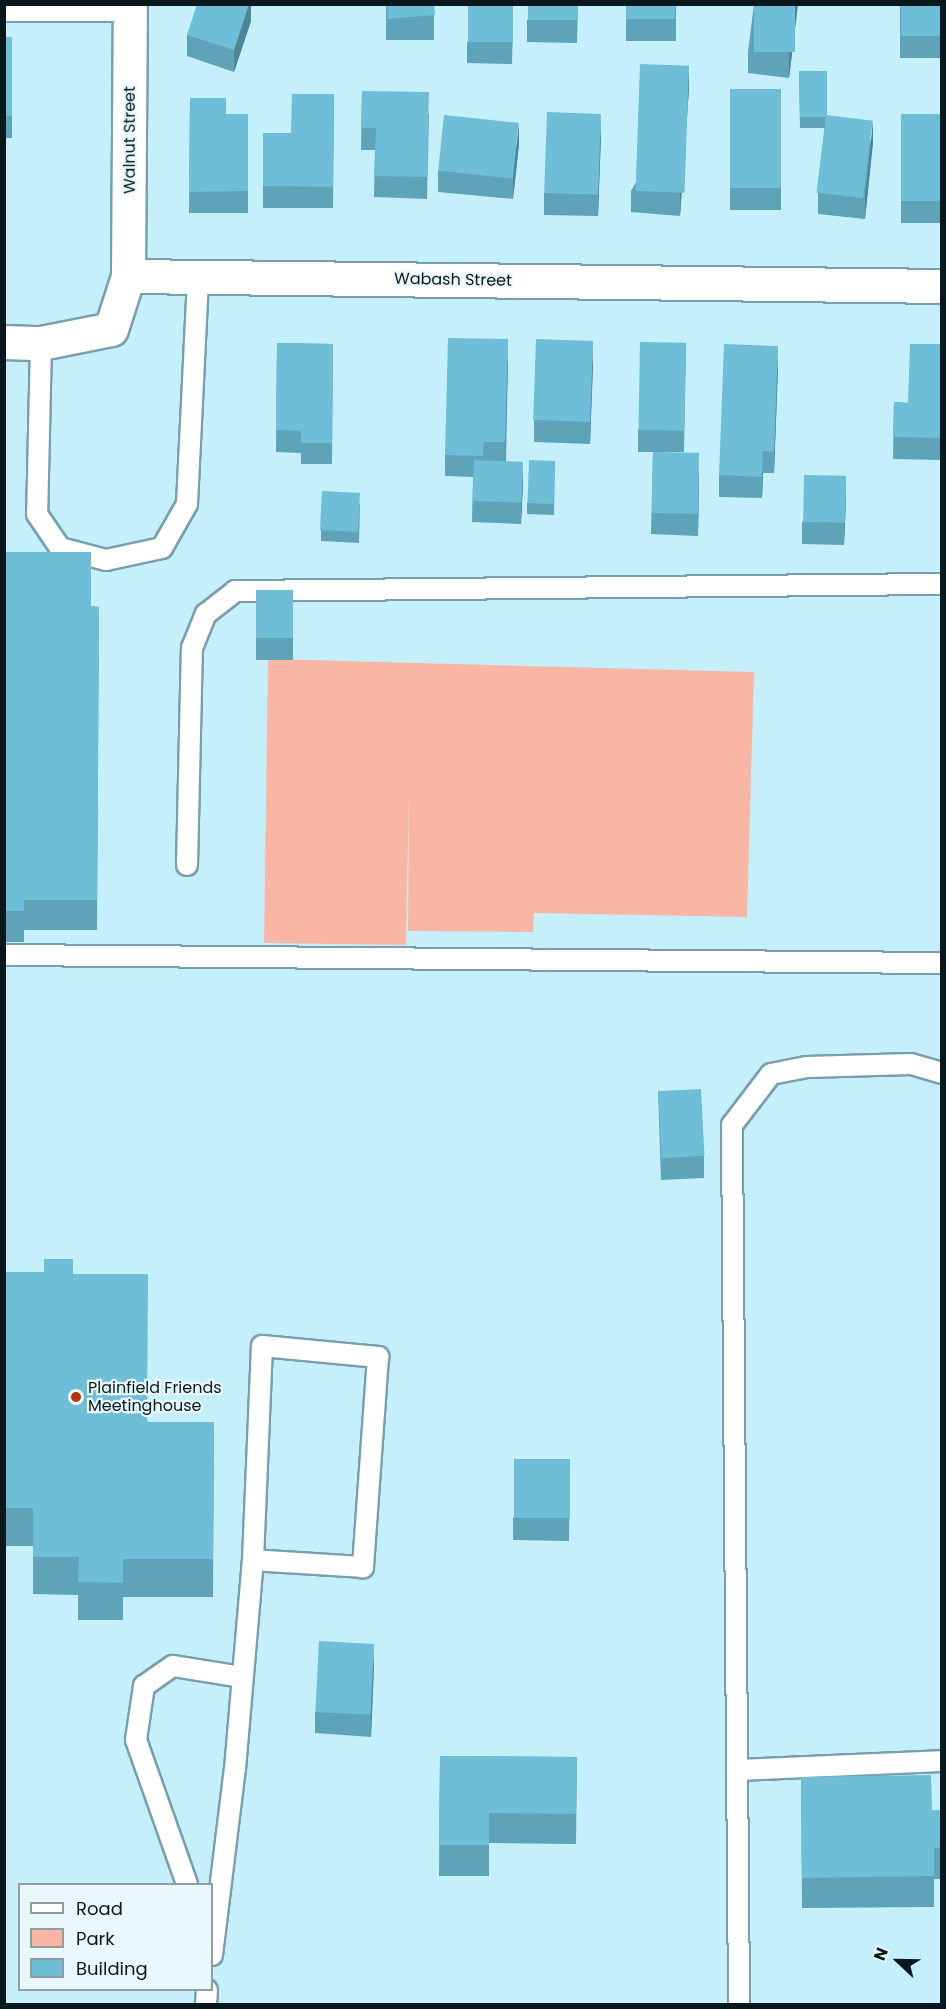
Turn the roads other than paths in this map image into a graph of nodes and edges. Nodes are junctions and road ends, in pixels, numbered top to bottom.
1 (130, 8) edge
2 (4, 11) edge
3 (128, 276) junction
4 (198, 277) junction
5 (942, 286) edge
6 (4, 342) edge
7 (41, 343) junction
8 (942, 584) edge
9 (187, 865) dead end
10 (4, 955) edge
11 (942, 963) edge
12 (942, 1073) edge
13 (252, 1560) junction
14 (242, 1677) junction
15 (942, 1761) edge
16 (737, 1770) junction
17 (187, 1883) edge
18 (213, 1928) edge
19 (739, 2004) edge

1 - 2 lane
1 - 3 street, Walnut Street
3 - 4 street, Wabash Street
3 - 7 street
4 - 5 street, Wabash Street
4 - 7 lane
6 - 7 street
8 - 9 lane
10 - 11 lane
12 - 16 lane
13 - 13 lane
13 - 14 lane
14 - 17 lane
14 - 18 lane
15 - 16 lane
16 - 19 lane

